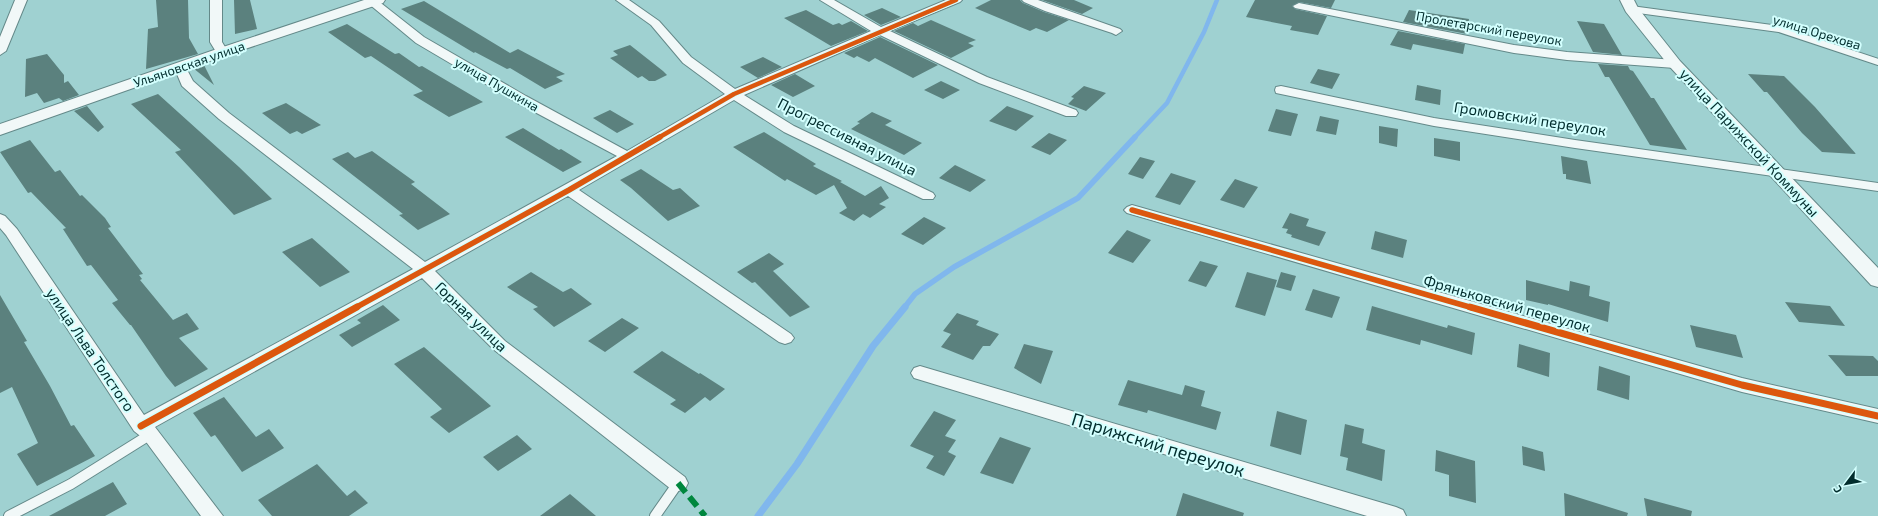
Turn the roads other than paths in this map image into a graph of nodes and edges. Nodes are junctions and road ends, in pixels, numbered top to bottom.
1 (21, 0) edge
2 (216, 0) edge
3 (622, 0) edge
4 (826, 0) edge
5 (956, 0) edge
6 (1028, 0) edge
7 (376, 1) edge
8 (1629, 4) edge
9 (1299, 6) dead end
10 (880, 31) junction
11 (1116, 31) dead end
12 (0, 51) edge
13 (222, 52) junction
14 (1878, 62) edge
15 (1675, 64) junction
16 (180, 67) junction
17 (1281, 90) dead end
18 (734, 94) junction
19 (1071, 113) dead end
20 (0, 130) edge
21 (628, 156) junction
22 (1775, 172) junction
23 (1878, 187) edge
24 (569, 190) junction
25 (928, 196) dead end
26 (1132, 210) dead end
27 (0, 219) edge
28 (422, 270) junction
29 (1878, 280) edge
30 (786, 338) dead end
31 (920, 373) dead end
32 (1878, 416) edge
33 (146, 430) junction
34 (678, 483) joint
35 (9, 516) edge
36 (213, 516) edge
37 (656, 516) edge
38 (1396, 516) edge

1 - 12 street
2 - 13 street
3 - 18 street, Прогрессивная улица
4 - 10 street
5 - 10 street
6 - 11 street
7 - 13 street, Ульяновская улица
7 - 21 street, улица Пушкина
8 - 14 lane, улица Орехова
8 - 15 street, улица Парижской Коммуны
9 - 15 street, Пролетарский переулок
10 - 18 street
10 - 19 street
13 - 16 street, Ульяновская улица
15 - 22 street, улица Парижской Коммуны
16 - 20 street, Ульяновская улица
16 - 28 street, Горная улица
17 - 22 street, Громовский переулок
18 - 21 street
18 - 25 street, Прогрессивная улица
21 - 24 street
22 - 23 street, Громовский переулок
22 - 29 street, улица Парижской Коммуны
24 - 28 street
24 - 30 street
26 - 32 street, Фряньковский переулок
27 - 33 street, улица Льва Толстого
28 - 33 street
28 - 34 street, Горная улица
31 - 38 street, Парижский переулок
33 - 35 lane
33 - 36 street, улица Льва Толстого
34 - 37 lane

